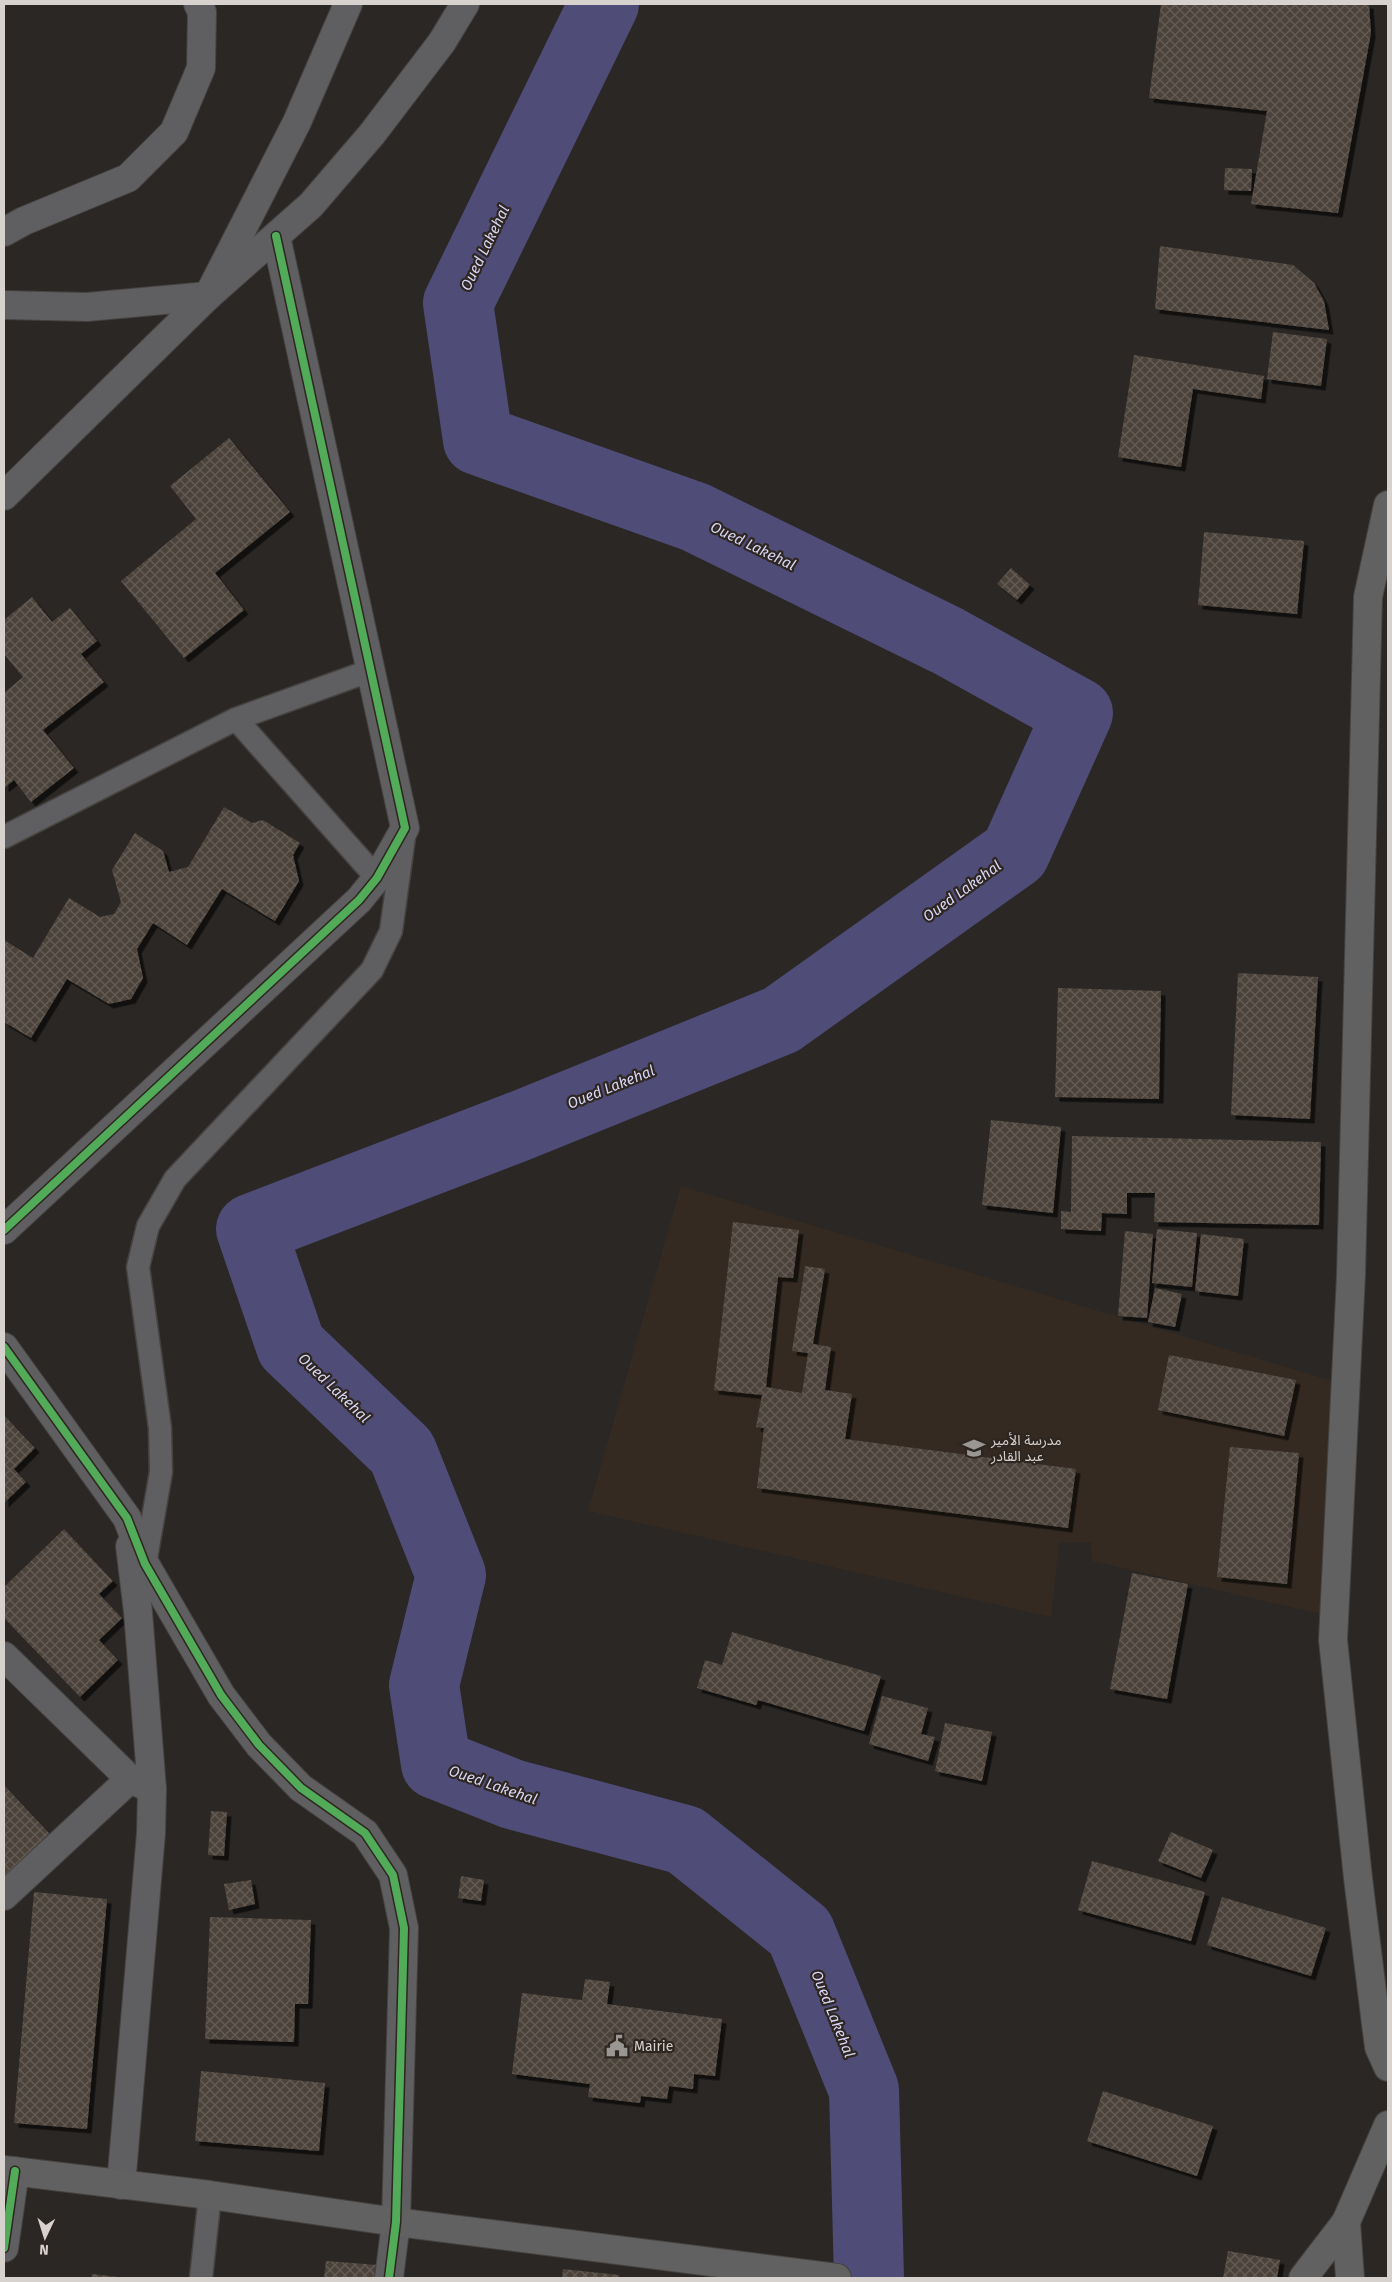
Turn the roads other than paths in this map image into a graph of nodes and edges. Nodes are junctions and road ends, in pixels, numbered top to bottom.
1 (198, 4) edge
2 (348, 4) edge
3 (465, 4) edge
4 (4, 232) edge
5 (276, 236) junction
6 (208, 296) junction
7 (4, 305) edge
8 (4, 496) edge
9 (1388, 505) edge
10 (1378, 589) edge
11 (369, 670) junction
12 (236, 718) junction
13 (405, 828) junction
14 (4, 837) edge
15 (377, 878) junction
16 (4, 1230) edge
17 (4, 1347) edge
18 (127, 1518) junction
19 (145, 1564) junction
20 (4, 1656) edge
21 (141, 1784) junction
22 (4, 1896) edge
23 (1388, 2067) edge
24 (1388, 2125) edge
25 (9, 2171) edge
26 (121, 2185) junction
27 (210, 2195) junction
28 (396, 2222) junction
29 (1346, 2222) junction
30 (4, 2248) edge
31 (201, 2278) edge
32 (389, 2278) edge
33 (837, 2278) edge
34 (1303, 2278) edge
35 (1350, 2278) edge

1 - 4 street
2 - 6 street
3 - 5 street
5 - 6 street
5 - 11 street
6 - 7 street
6 - 8 street
9 - 10 main road
10 - 23 main road
11 - 12 lane
11 - 13 street
12 - 14 lane
12 - 15 lane
13 - 15 street
13 - 19 lane
15 - 16 street
17 - 18 street
18 - 19 street
18 - 21 street
19 - 28 street
20 - 21 street
21 - 22 street
21 - 26 street
24 - 29 main road
25 - 26 main road
25 - 30 street
26 - 27 main road
27 - 28 main road
27 - 31 lane
28 - 32 street
28 - 33 main road
29 - 34 main road
29 - 35 main road

